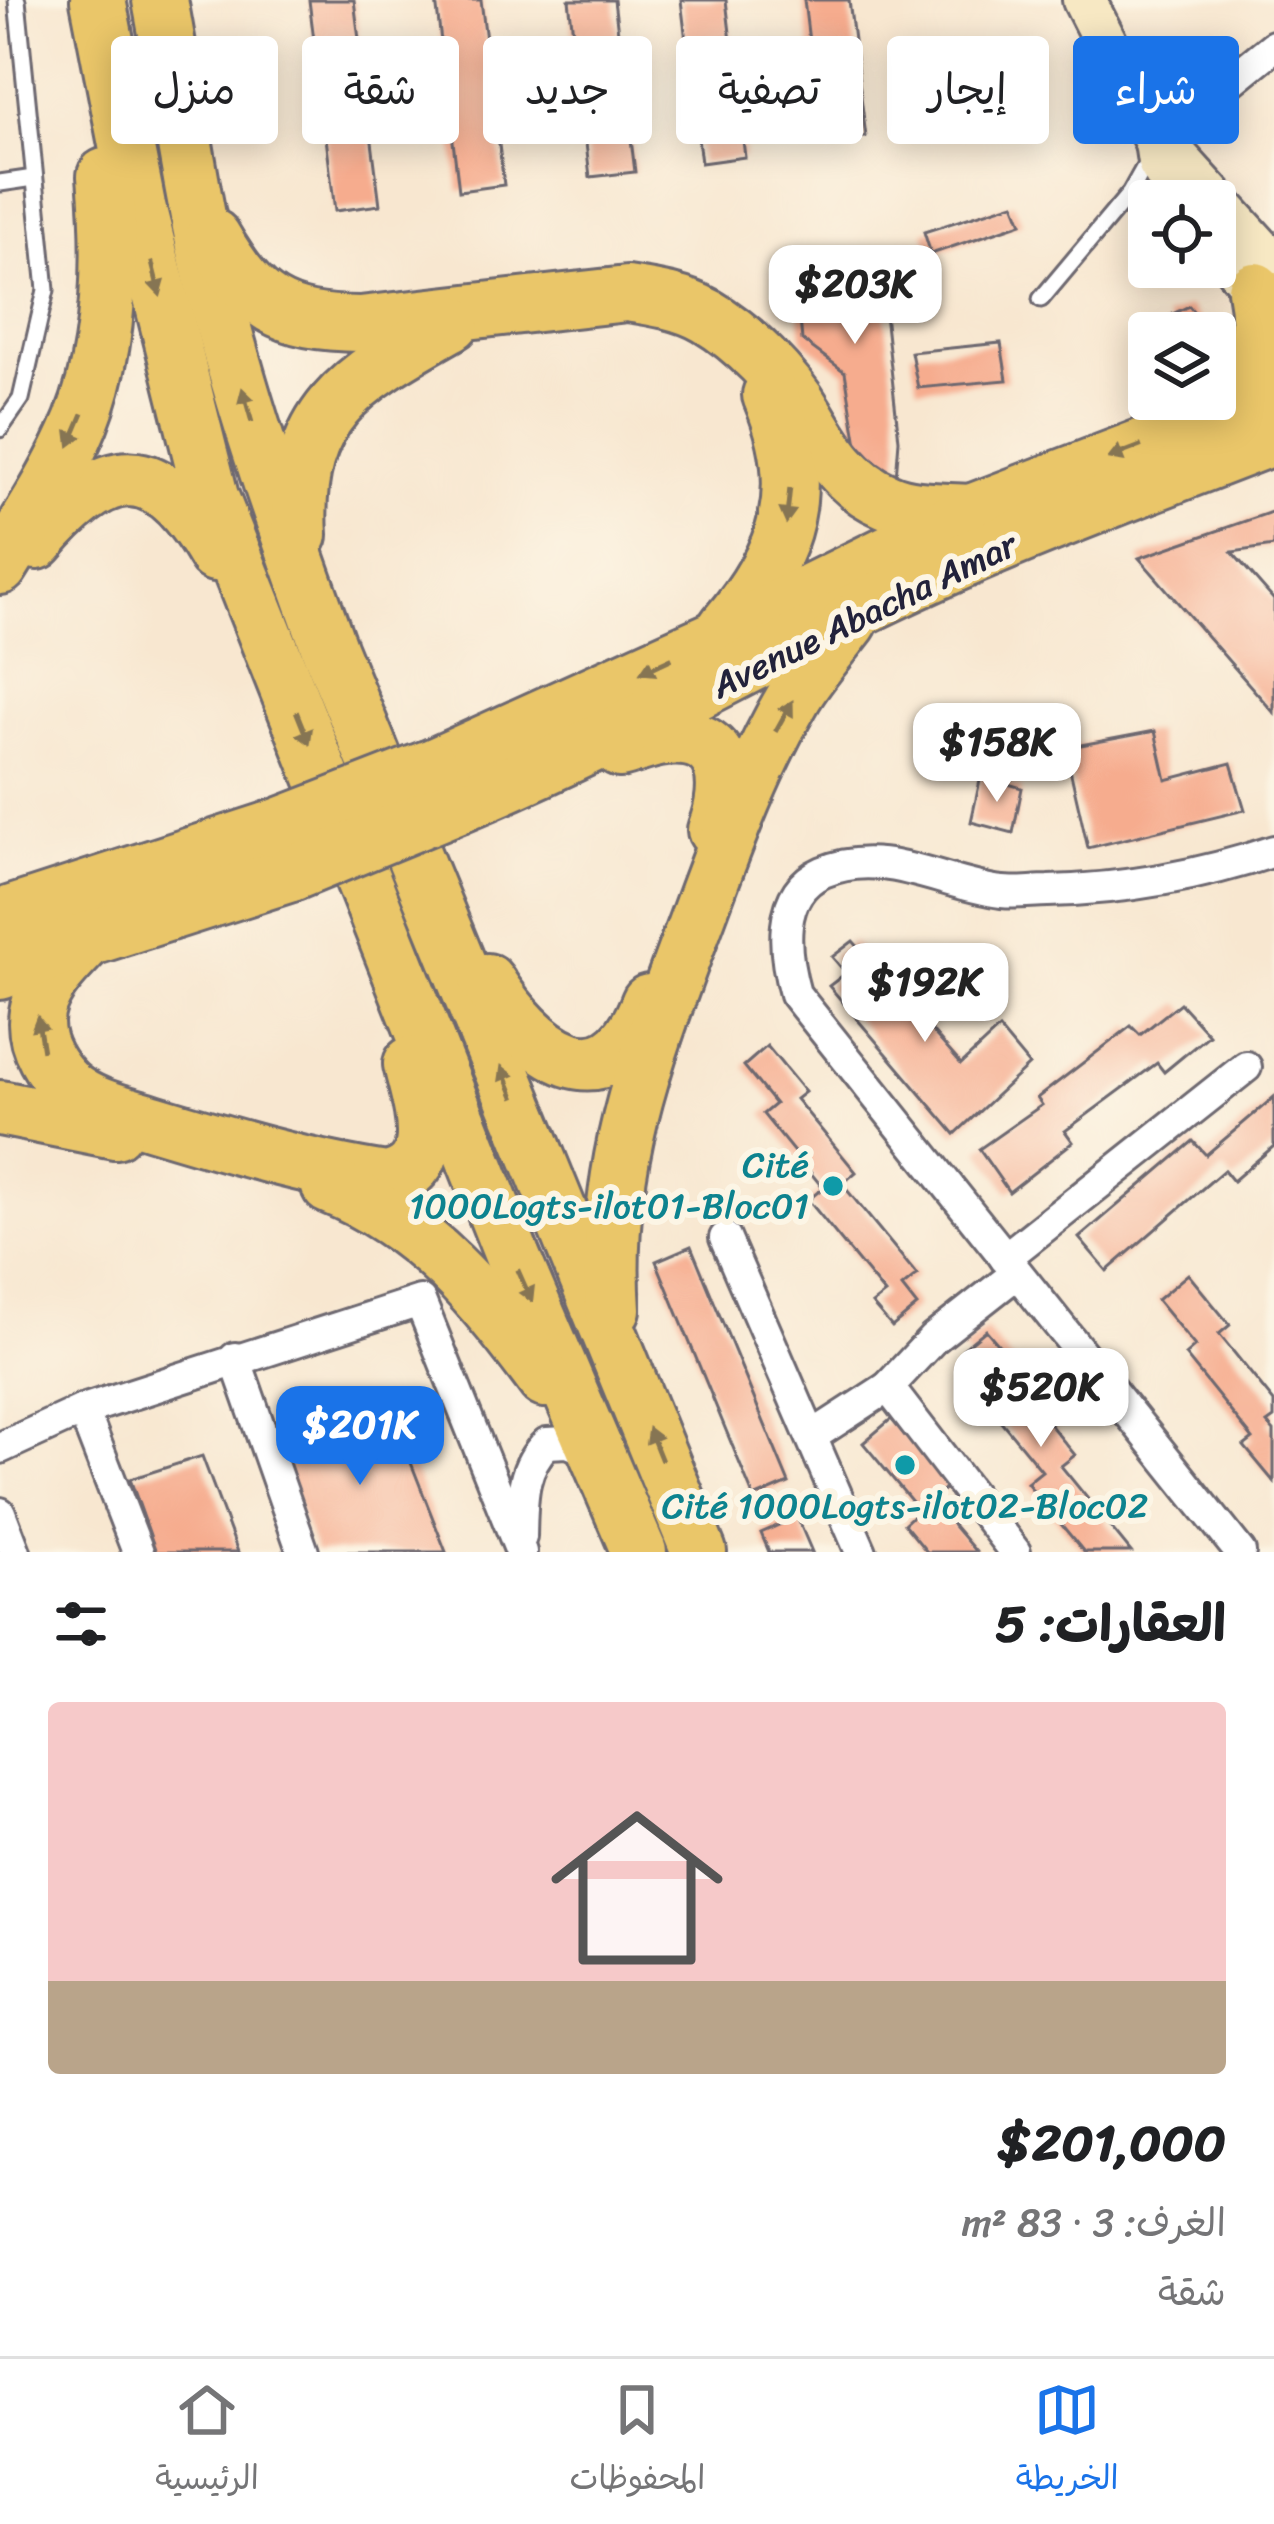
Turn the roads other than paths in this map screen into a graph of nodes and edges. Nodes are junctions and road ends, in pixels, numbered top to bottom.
1 (16, 0) edge
2 (160, 0) edge
3 (1084, 0) edge
4 (100, 12) edge
5 (1102, 36) edge
6 (1274, 46) edge
7 (1239, 74) edge
8 (1155, 144) edge
9 (1156, 144) edge
10 (1158, 144) edge
11 (34, 178) junction
12 (1170, 180) edge
13 (0, 183) edge
14 (199, 214) junction
15 (1236, 261) edge
16 (1268, 289) edge
17 (1041, 298) dead end
18 (470, 313) junction
19 (753, 354) junction
20 (1236, 390) edge
21 (1274, 396) edge
22 (1236, 410) edge
23 (1208, 420) edge
24 (0, 429) edge
25 (1274, 436) edge
26 (971, 512) junction
27 (0, 567) edge
28 (302, 573) junction
29 (0, 592) edge
30 (860, 609) junction
31 (718, 637) junction
32 (277, 661) junction
33 (537, 773) junction
34 (445, 786) junction
35 (281, 851) junction
36 (1274, 851) edge
37 (430, 890) junction
38 (371, 898) junction
39 (0, 917) edge
40 (88, 939) junction
41 (0, 972) edge
42 (1246, 1067) dead end
43 (0, 1108) edge
44 (724, 1238) dead end
45 (1011, 1266) junction
46 (616, 1348) junction
47 (235, 1358) junction
48 (888, 1387) junction
49 (83, 1410) junction
50 (814, 1435) junction
51 (0, 1448) edge
52 (599, 1455) junction
53 (0, 1513) edge
54 (521, 1551) edge
55 (15, 1552) edge
56 (138, 1552) edge
57 (303, 1552) edge
58 (639, 1552) edge
59 (699, 1552) edge
60 (861, 1552) edge
61 (1015, 1552) edge
62 (1240, 1552) edge

1 - 11 lane
2 - 14 highway
3 - 5 main road
4 -> 27 highway
4 -> 32 highway
6 - 7 street
8 - 17 lane
9 - 12 main road
10 - 16 main road
11 - 13 lane
11 - 24 lane
14 - 18 highway
28 -> 14 highway
15 - 16 main road
16 - 20 highway
18 - 19 highway
18 - 28 highway
19 - 26 highway
19 -> 31 highway
21 - 22 highway
23 -> 26 highway
25 - 30 highway, Avenue Abacha Amar
26 - 31 highway
28 - 37 highway
29 - 32 highway
30 - 33 highway, Avenue Abacha Amar
46 -> 30 highway
31 -> 34 highway
32 -> 38 highway
33 - 34 highway, Avenue Abacha Amar
33 - 37 highway
34 - 35 highway, bridge
35 - 39 highway
35 - 40 highway
36 - 45 street
46 -> 37 highway
38 -> 40 highway
38 -> 52 highway
40 - 41 highway
42 - 45 street
43 - 52 highway
44 - 50 street
45 - 48 street
45 - 62 street
59 -> 46 highway
47 - 49 street
47 - 54 street
47 - 57 street
48 - 50 street
48 - 61 street
49 - 51 street
49 - 56 street
50 - 60 street
52 - 54 street
52 - 58 highway
53 - 55 street

